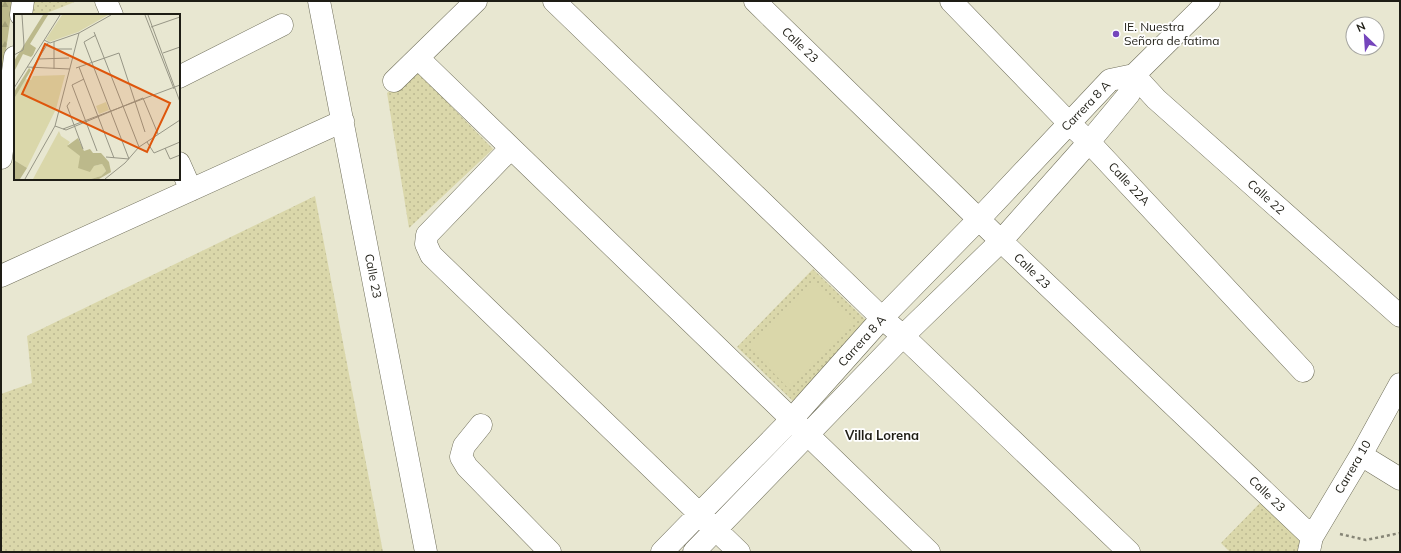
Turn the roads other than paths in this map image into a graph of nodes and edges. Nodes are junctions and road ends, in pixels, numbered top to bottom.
1 (23, 1) edge
2 (106, 1) edge
3 (319, 1) edge
4 (476, 1) edge
5 (554, 1) edge
6 (755, 1) edge
7 (951, 1) edge
8 (1209, 1) edge
9 (21, 14) edge
10 (112, 14) edge
11 (282, 25) dead end
12 (418, 58) junction
13 (14, 64) edge
14 (1134, 75) junction
15 (180, 76) edge
16 (394, 81) dead end
17 (343, 120) junction
18 (1069, 123) junction
19 (1089, 142) junction
20 (511, 148) junction
21 (1, 158) edge
22 (14, 160) edge
23 (180, 164) edge
24 (1, 167) edge
25 (191, 190) junction
26 (979, 219) junction
27 (1001, 241) junction
28 (1, 276) edge
29 (1400, 316) edge
30 (882, 318) junction
31 (902, 336) junction
32 (1303, 371) dead end
33 (1400, 384) edge
34 (791, 420) junction
35 (481, 424) dead end
36 (808, 434) junction
37 (1361, 455) junction
38 (1400, 479) edge
39 (700, 513) junction
40 (716, 528) junction
41 (1313, 539) edge
42 (426, 552) edge
43 (550, 552) edge
44 (662, 552) edge
45 (694, 552) edge
46 (739, 552) edge
47 (929, 552) edge
48 (1129, 552) edge

1 - 9 street
2 - 10 street
3 - 17 street, Calle 23
4 - 12 street
5 - 30 street
6 - 26 street, Calle 23
7 - 18 street, Calle 22A
8 - 14 street
11 - 15 street
12 - 16 street
12 - 20 street
13 - 21 street
14 - 18 street, Carrera 8 A
14 - 19 street, Carrera 8 A
14 - 29 street, Calle 22
17 - 25 street
17 - 42 street, Calle 23
18 - 19 street, Calle 22A
18 - 26 street, Carrera 8 A
19 - 27 street, Carrera 8 A
19 - 32 street, Calle 22A
20 - 34 street
20 - 39 street
22 - 24 street
23 - 25 street
25 - 28 street
26 - 27 street, Calle 23
26 - 30 street, Carrera 8 A
27 - 31 street, Carrera 8 A
27 - 41 street, Calle 23
30 - 31 street
30 - 34 street, Carrera 8 A
31 - 36 street, Carrera 8 A
31 - 48 street
33 - 37 street, Carrera 10
34 - 36 street
34 - 39 street, Carrera 8 A
35 - 43 street
36 - 40 street, Carrera 8 A
36 - 47 street
37 - 38 street
37 - 41 street, Carrera 10
39 - 40 street
39 - 44 street, Carrera 8 A
40 - 45 street, Carrera 8 A
40 - 46 street

